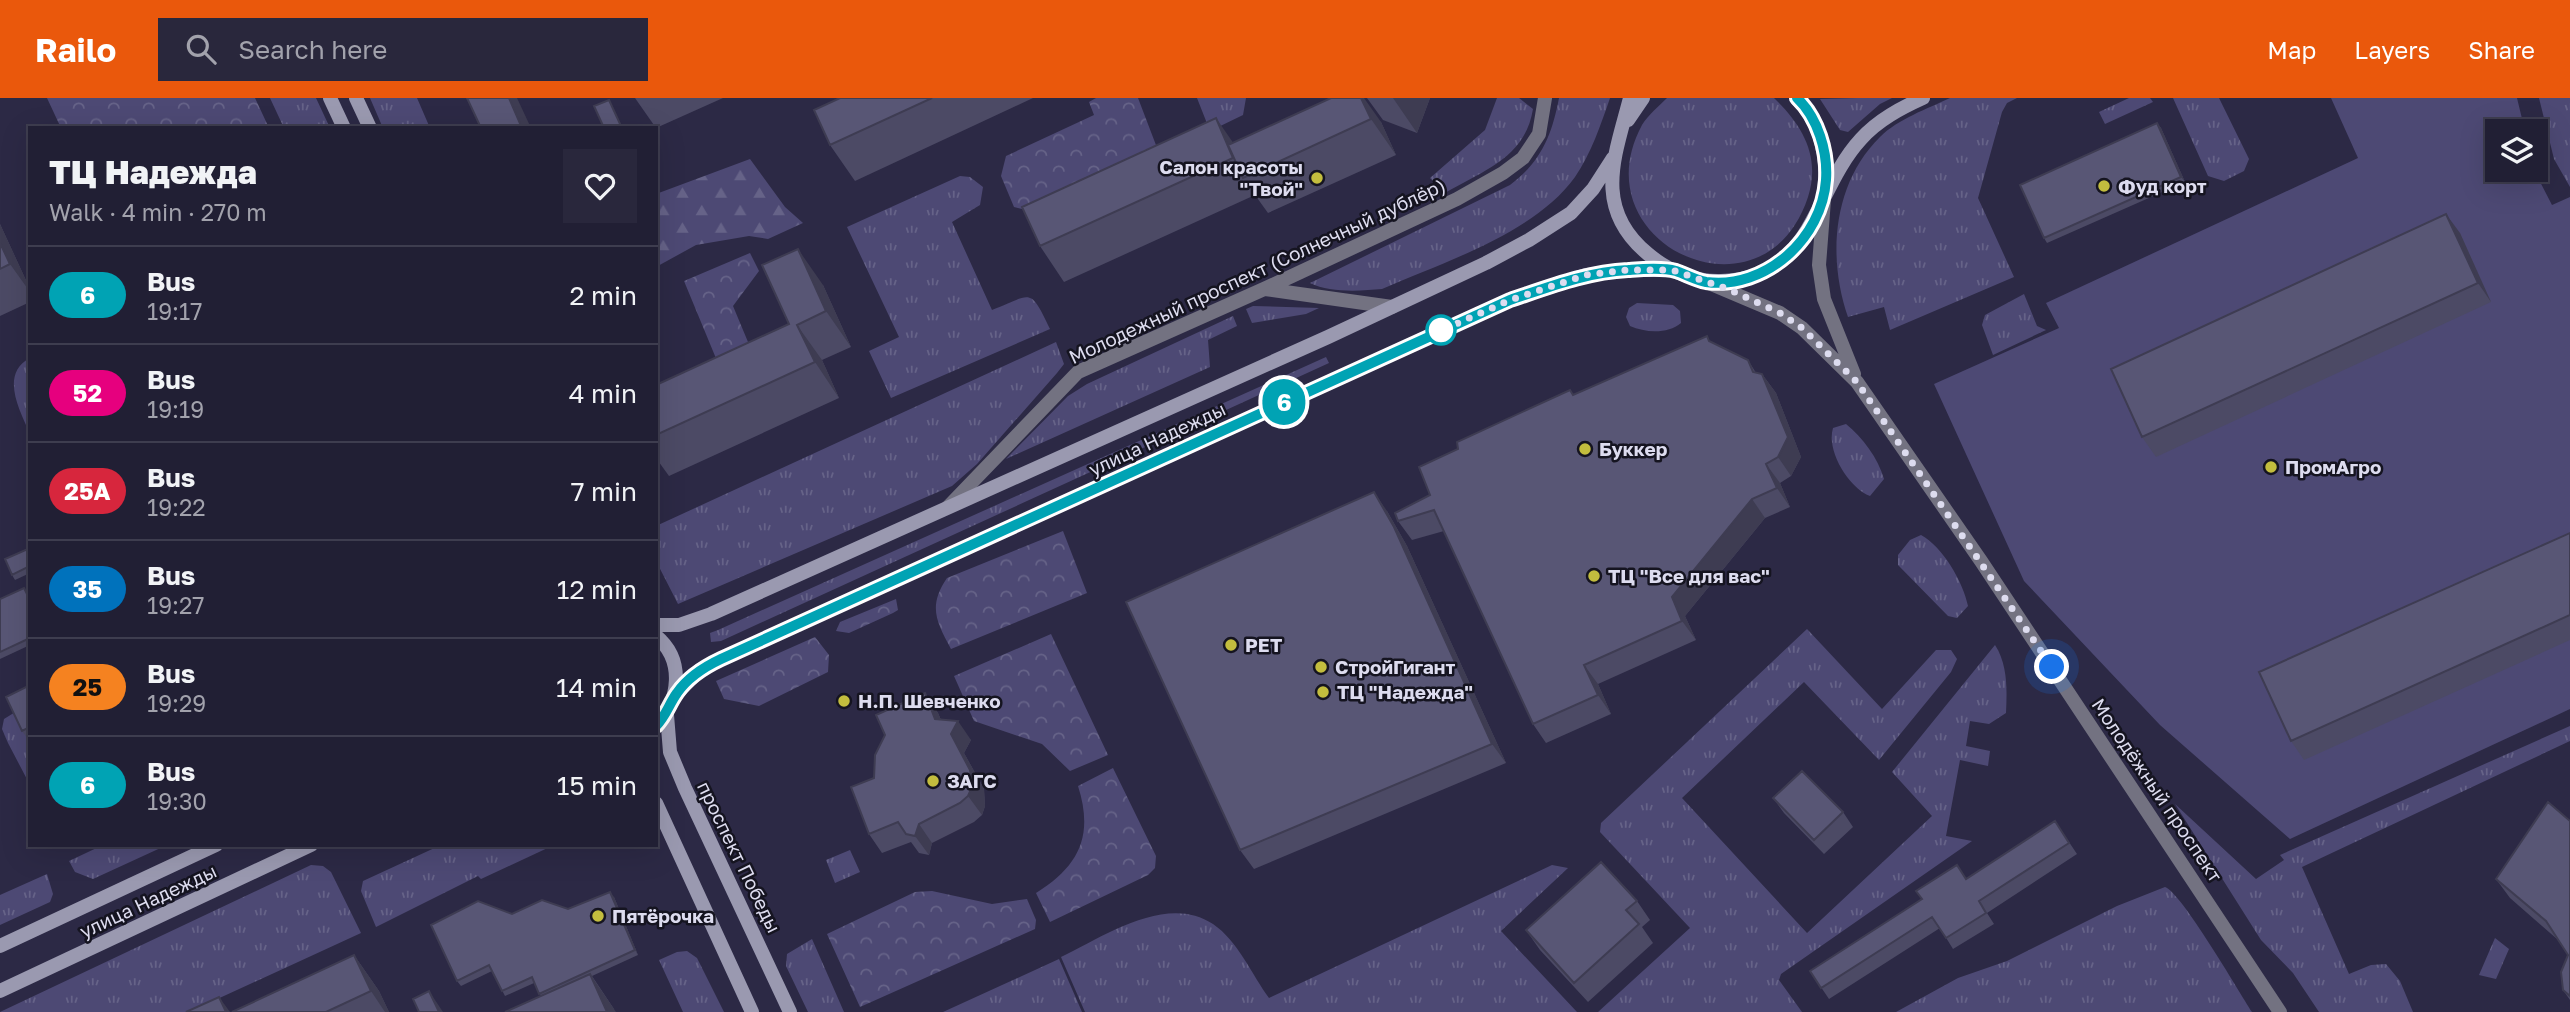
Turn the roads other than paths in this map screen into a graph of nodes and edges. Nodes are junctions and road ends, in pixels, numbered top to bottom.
1 (330, 98) edge
2 (356, 98) edge
3 (1545, 98) edge
4 (1630, 98) edge
5 (1643, 98) edge
6 (1797, 98) edge
7 (1923, 98) edge
8 (343, 126) edge
9 (369, 126) edge
10 (1623, 126) junction
11 (1613, 158) junction
12 (1824, 200) junction
13 (1672, 270) junction
14 (1705, 282) junction
15 (1264, 289) junction
16 (1392, 307) junction
17 (1857, 382) junction
18 (945, 510) junction
19 (658, 625) edge
20 (658, 638) edge
21 (676, 694) junction
22 (667, 715) junction
23 (658, 724) edge
24 (658, 807) edge
25 (212, 847) edge
26 (308, 847) edge
27 (0, 946) edge
28 (0, 991) edge
29 (752, 1012) edge
30 (790, 1012) edge
31 (2280, 1012) edge

1 - 8 main road
2 - 9 main road
3 - 15 street, Молодежный проспект (Солнечный дублёр)
4 - 10 main road, Молодёжный проспект
5 - 10 main road, Молодёжный проспект
6 - 12 main road, Молодёжный проспект
7 - 12 main road
10 - 11 main road, Молодёжный проспект
11 - 13 main road, Молодёжный проспект
11 - 16 main road, улица Надежды
12 - 14 main road, Молодёжный проспект
12 - 17 street, Молодёжный проспект
13 - 14 main road, Молодёжный проспект
13 - 21 main road, улица Надежды
14 - 17 street, Молодёжный проспект
15 - 16 street
15 - 18 street, Молодежный проспект (Солнечный дублёр)
16 - 18 main road, улица Надежды
17 - 31 street, Молодёжный проспект
18 - 19 main road, улица Надежды
20 - 21 main road, проспект Победы
21 - 22 main road, проспект Победы
22 - 23 main road, проспект Победы
22 - 30 main road, проспект Победы
24 - 29 main road
25 - 27 main road, улица Надежды
26 - 28 main road, улица Надежды

